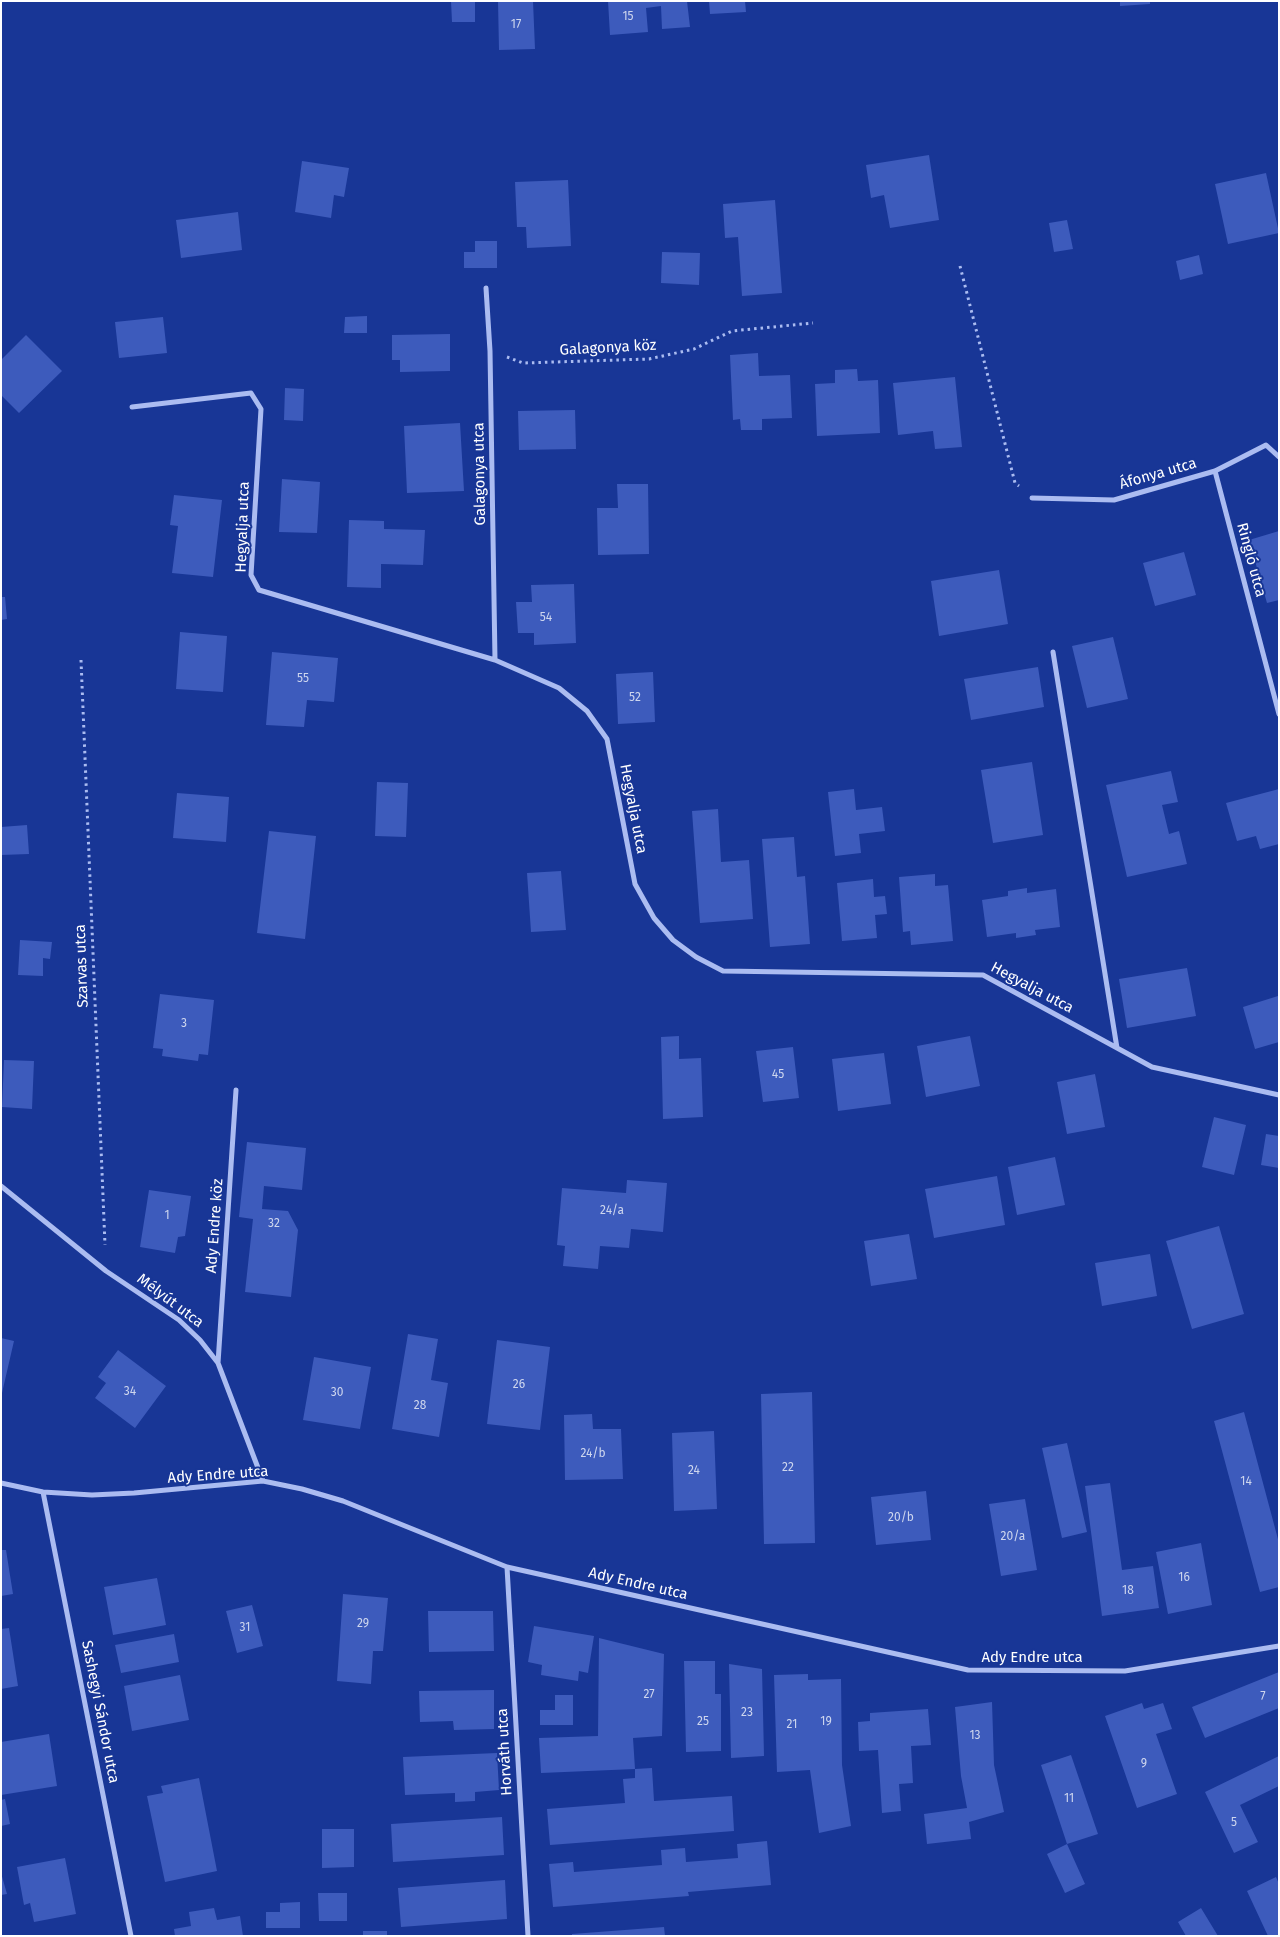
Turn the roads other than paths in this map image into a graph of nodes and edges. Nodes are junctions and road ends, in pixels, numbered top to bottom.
1 (486, 288) dead end
2 (132, 407) dead end
3 (1279, 457) edge
4 (1215, 470) junction
5 (1032, 498) road end
6 (1053, 652) dead end
7 (495, 660) junction
8 (1279, 714) edge
9 (1117, 1048) junction
10 (236, 1090) dead end
11 (1279, 1095) edge
12 (1, 1186) edge
13 (218, 1364) junction
14 (264, 1481) junction
15 (1, 1482) edge
16 (43, 1492) junction
17 (507, 1567) junction
18 (1279, 1646) edge
19 (132, 1936) edge
20 (528, 1936) edge

1 - 7 street, Galagonya utca
2 - 7 street, Hegyalja utca
3 - 4 street, Áfonya utca
4 - 5 street, Áfonya utca
4 - 8 street, Ringló utca
6 - 9 street
7 - 9 street, Hegyalja utca
9 - 11 street, Hegyalja utca
10 - 13 street, Ady Endre köz
12 - 13 street, Mélyút utca
13 - 14 street, Mélyút utca
14 - 16 street, Ady Endre utca
14 - 17 street, Ady Endre utca
15 - 16 street, Ady Endre utca
16 - 19 street, Sashegyi Sándor utca
17 - 18 street, Ady Endre utca
17 - 20 street, Horváth utca

